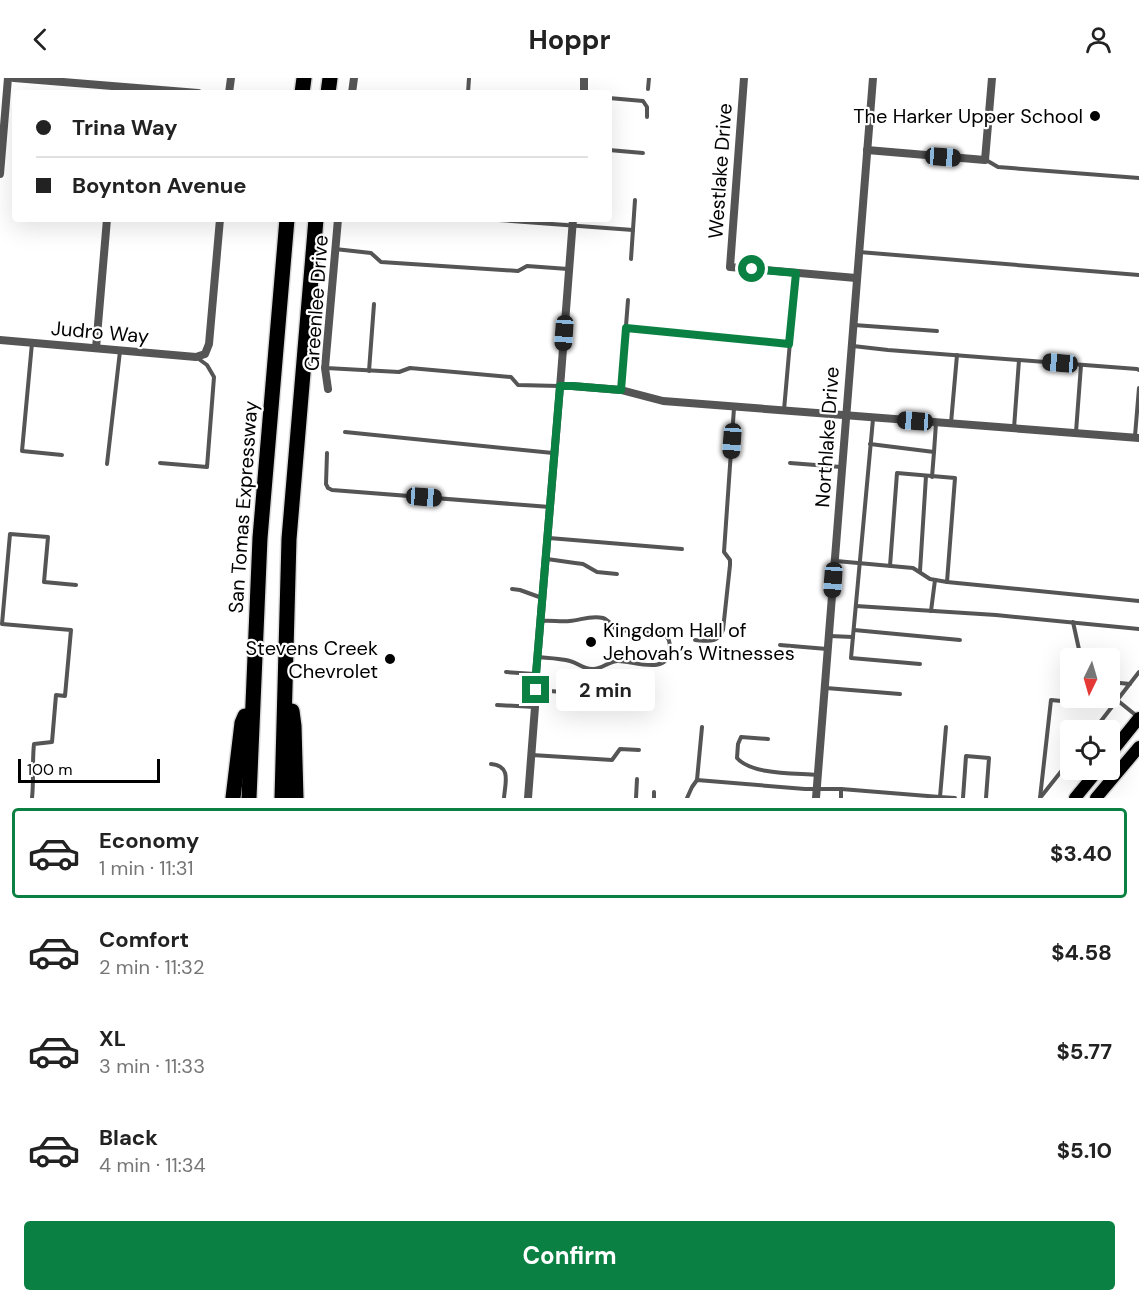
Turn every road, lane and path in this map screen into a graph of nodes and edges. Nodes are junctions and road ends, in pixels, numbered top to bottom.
1 (8, 78) edge
2 (14, 78) edge
3 (649, 78) edge
4 (744, 78) edge
5 (873, 78) edge
6 (992, 78) edge
7 (648, 89) dead end
8 (118, 90) edge
9 (612, 98) edge
10 (647, 117) dead end
11 (612, 150) edge
12 (867, 150) junction
13 (643, 153) dead end
14 (985, 160) junction
15 (0, 174) edge
16 (1139, 178) edge
17 (635, 200) dead end
18 (107, 222) edge
19 (220, 222) edge
20 (287, 222) edge
21 (316, 222) edge
22 (338, 222) edge
23 (572, 222) edge
24 (633, 230) junction
25 (335, 249) junction
26 (858, 252) junction
27 (631, 258) dead end
28 (569, 269) junction
29 (796, 273) junction
30 (1139, 275) edge
31 (856, 278) junction
32 (628, 300) dead end
33 (374, 304) dead end
34 (852, 325) junction
35 (626, 328) junction
36 (937, 331) dead end
37 (0, 339) edge
38 (32, 342) junction
39 (789, 344) junction
40 (851, 346) junction
41 (96, 348) junction
42 (120, 351) junction
43 (957, 355) junction
44 (196, 357) junction
45 (1019, 360) junction
46 (1081, 365) junction
47 (325, 368) junction
48 (1139, 370) edge
49 (369, 371) junction
50 (560, 386) junction
51 (328, 388) dead end
52 (1139, 388) edge
53 (621, 390) junction
54 (734, 407) junction
55 (784, 411) junction
56 (845, 416) junction
57 (873, 418) junction
58 (936, 422) junction
59 (951, 423) junction
60 (1014, 428) junction
61 (345, 432) dead end
62 (1076, 433) junction
63 (1137, 437) edge
64 (870, 444) junction
65 (934, 452) junction
66 (327, 453) dead end
67 (555, 453) junction
68 (62, 455) dead end
69 (160, 463) dead end
70 (790, 463) dead end
71 (107, 464) dead end
72 (842, 467) junction
73 (926, 476) junction
74 (932, 477) junction
75 (550, 507) junction
76 (548, 538) junction
77 (682, 549) dead end
78 (546, 559) junction
79 (834, 561) junction
80 (859, 564) junction
81 (890, 566) junction
82 (920, 572) junction
83 (617, 574) dead end
84 (934, 580) junction
85 (947, 582) junction
86 (76, 585) dead end
87 (512, 589) dead end
88 (543, 598) junction
89 (1139, 601) edge
90 (856, 606) junction
91 (931, 611) junction
92 (541, 621) junction
93 (1073, 622) junction
94 (1139, 629) edge
95 (854, 630) junction
96 (828, 636) junction
97 (853, 637) junction
98 (695, 640) dead end
99 (960, 640) dead end
100 (780, 645) dead end
101 (1079, 648) edge
102 (828, 649) junction
103 (537, 657) junction
104 (920, 664) dead end
105 (506, 672) dead end
106 (1139, 672) edge
107 (536, 674) junction
108 (285, 681) junction
109 (1120, 683) edge
110 (1130, 684) junction
111 (825, 688) junction
112 (536, 690) junction
113 (649, 690) dead end
114 (900, 694) dead end
115 (1120, 696) edge
116 (252, 699) junction
117 (1060, 701) edge
118 (1120, 702) edge
119 (498, 705) dead end
120 (535, 707) junction
121 (1111, 708) edge
122 (1139, 718) edge
123 (1102, 720) edge
124 (702, 727) dead end
125 (946, 727) dead end
126 (1139, 729) edge
127 (1139, 737) edge
128 (768, 740) dead end
129 (1120, 742) edge
130 (1139, 747) edge
131 (639, 750) dead end
132 (532, 755) junction
133 (491, 764) dead end
134 (1060, 773) edge
135 (818, 775) junction
136 (637, 779) dead end
137 (697, 780) junction
138 (1090, 780) edge
139 (841, 789) junction
140 (654, 792) dead end
141 (816, 793) edge
142 (940, 797) edge
143 (32, 798) edge
144 (233, 798) edge
145 (249, 798) edge
146 (282, 798) edge
147 (296, 798) edge
148 (504, 798) edge
149 (528, 798) edge
150 (636, 798) edge
151 (654, 798) edge
152 (687, 798) edge
153 (841, 798) edge
154 (955, 798) edge
155 (963, 798) edge
156 (986, 798) edge
157 (1040, 798) edge
158 (1075, 798) edge
159 (1096, 798) edge

1 - 15 street
2 - 8 street
3 - 7 lane
4 - 29 street, Westlake Drive
5 - 12 street, Northlake Drive
6 - 14 street
9 - 10 lane
11 - 13 lane
12 - 14 street
12 - 26 street, Northlake Drive
14 - 16 lane
17 - 24 lane
18 - 41 street
19 - 44 street
20 - 116 highway, San Tomas Expressway
21 - 108 highway
22 - 25 street, Greenlee Drive
23 - 24 lane
23 - 28 street
24 - 27 lane
25 - 28 lane
25 - 47 street, Greenlee Drive
26 - 30 lane
26 - 31 street, Northlake Drive
28 - 50 street
29 - 31 street
29 - 39 lane
31 - 34 street, Northlake Drive
32 - 35 lane
33 - 49 lane
34 - 36 lane
34 - 40 street, Northlake Drive
35 - 39 lane
35 - 53 lane
37 - 38 street, Judro Way
38 - 41 street, Judro Way
38 - 68 lane
39 - 55 lane
40 - 43 lane
40 - 56 street, Northlake Drive
41 - 42 street, Judro Way
42 - 44 street, Judro Way
42 - 71 lane
43 - 45 lane
43 - 59 lane
44 - 69 lane
45 - 46 lane
45 - 60 lane
46 - 48 lane
46 - 62 lane
47 - 49 lane
47 - 51 street, Greenlee Drive
49 - 50 lane
50 - 53 street
50 - 67 street
52 - 63 lane
53 - 54 street
54 - 55 street
54 - 98 lane
55 - 56 street
56 - 57 street
56 - 72 street, Northlake Drive
57 - 58 street
57 - 64 lane
58 - 59 street
58 - 65 lane
59 - 60 street
60 - 62 street
61 - 67 lane
62 - 63 street
64 - 65 lane
64 - 80 lane
65 - 74 lane
66 - 75 lane
67 - 75 street
70 - 72 lane
72 - 79 street, Northlake Drive
73 - 74 lane
73 - 81 lane
73 - 82 lane
74 - 85 lane
75 - 76 street
76 - 77 lane
76 - 78 street
78 - 83 lane
78 - 88 street
79 - 80 lane
79 - 96 street, Northlake Drive
80 - 81 lane
80 - 90 lane
81 - 82 lane
82 - 84 lane
84 - 85 lane
84 - 91 lane
85 - 89 lane
86 - 143 lane
87 - 88 lane
88 - 92 street
90 - 91 lane
90 - 95 lane
91 - 93 lane
92 - 103 street
92 - 103 lane
93 - 94 lane
93 - 101 lane
95 - 97 lane
95 - 99 lane
96 - 97 lane
96 - 102 street, Northlake Drive
97 - 104 lane
100 - 102 lane
102 - 111 street, Northlake Drive
103 - 107 street
105 - 107 lane
106 - 110 lane
107 - 112 street
108 - 146 highway
108 - 147 highway
109 - 110 lane
110 - 115 lane
111 - 114 lane
111 - 135 street, Northlake Drive
112 - 113 lane
112 - 120 street
116 - 144 highway
116 - 145 highway, San Tomas Expressway
117 - 157 lane
118 - 122 lane
119 - 120 lane
120 - 132 street
121 - 123 lane
122 - 129 main road
124 - 137 lane
125 - 142 lane
126 - 127 main road
128 - 135 lane
130 - 159 main road
131 - 132 lane
132 - 149 street
133 - 148 lane
134 - 157 lane
135 - 141 street, Northlake Drive
136 - 150 lane
137 - 141 lane
137 - 152 lane
138 - 158 main road
139 - 141 lane
139 - 142 lane
139 - 153 lane
140 - 151 lane
142 - 154 lane
155 - 156 lane

